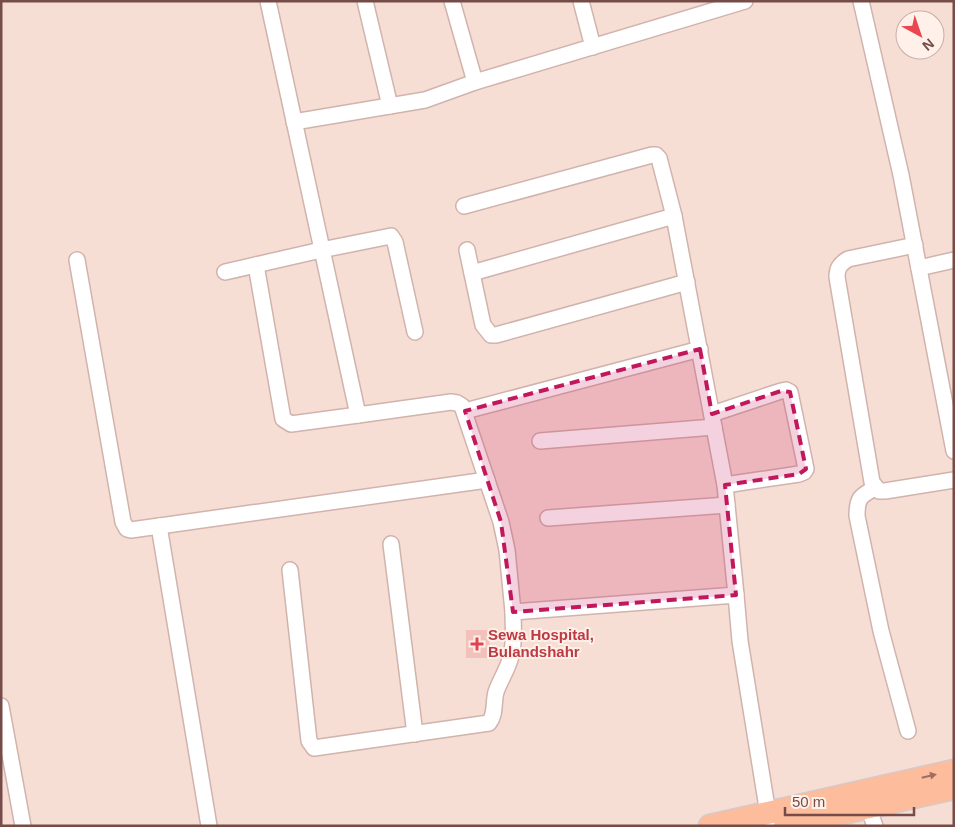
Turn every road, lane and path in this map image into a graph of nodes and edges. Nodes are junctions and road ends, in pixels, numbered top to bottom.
1 (268, 1) edge
2 (365, 1) edge
3 (452, 1) edge
4 (581, 1) edge
5 (745, 1) edge
6 (862, 1) edge
7 (714, 6) edge
8 (593, 47) junction
9 (475, 82) junction
10 (390, 106) junction
11 (294, 122) junction
12 (464, 206) dead end
13 (674, 216) junction
14 (915, 245) junction
15 (321, 250) junction
16 (467, 250) dead end
17 (77, 260) dead end
18 (954, 260) edge
19 (256, 265) junction
20 (919, 268) junction
21 (225, 272) dead end
22 (472, 273) junction
23 (687, 282) junction
24 (415, 332) dead end
25 (700, 349) junction
26 (465, 411) junction
27 (358, 415) junction
28 (713, 420) junction
29 (540, 441) dead end
30 (954, 451) edge
31 (487, 480) junction
32 (954, 480) edge
33 (725, 485) junction
34 (875, 488) junction
35 (727, 505) junction
36 (548, 518) dead end
37 (159, 526) junction
38 (391, 544) dead end
39 (290, 570) dead end
40 (736, 595) junction
41 (513, 612) junction
42 (1, 706) edge
43 (908, 731) dead end
44 (415, 734) junction
45 (954, 771) edge
46 (954, 788) edge
47 (871, 816) edge
48 (768, 819) edge
49 (23, 826) edge
50 (209, 826) edge
51 (710, 826) edge
52 (785, 826) edge

1 - 11 street
2 - 10 street
3 - 9 street
4 - 8 street
5 - 7 street
6 - 14 street
7 - 8 street
8 - 9 street
9 - 10 street
10 - 11 street
11 - 15 street
12 - 13 street
13 - 22 street
13 - 23 street
14 - 20 street
14 - 34 street
15 - 19 street
15 - 24 street
15 - 27 street
16 - 22 street
17 - 37 street
18 - 20 street
19 - 21 street
19 - 27 street
20 - 30 street
22 - 23 street
23 - 25 street
25 - 26 street
25 - 28 street
26 - 27 street
26 - 31 street
28 - 29 street
28 - 33 street
28 - 33 street
31 - 37 street
31 - 41 street
32 - 34 street
33 - 35 street
34 - 43 street
35 - 36 street
35 - 40 street
37 - 50 street
38 - 44 street
39 - 44 street
40 - 41 street
40 - 48 street
41 - 44 street
42 - 49 street
48 -> 45 main road
46 - 47 main road
47 - 52 main road
48 - 51 main road

